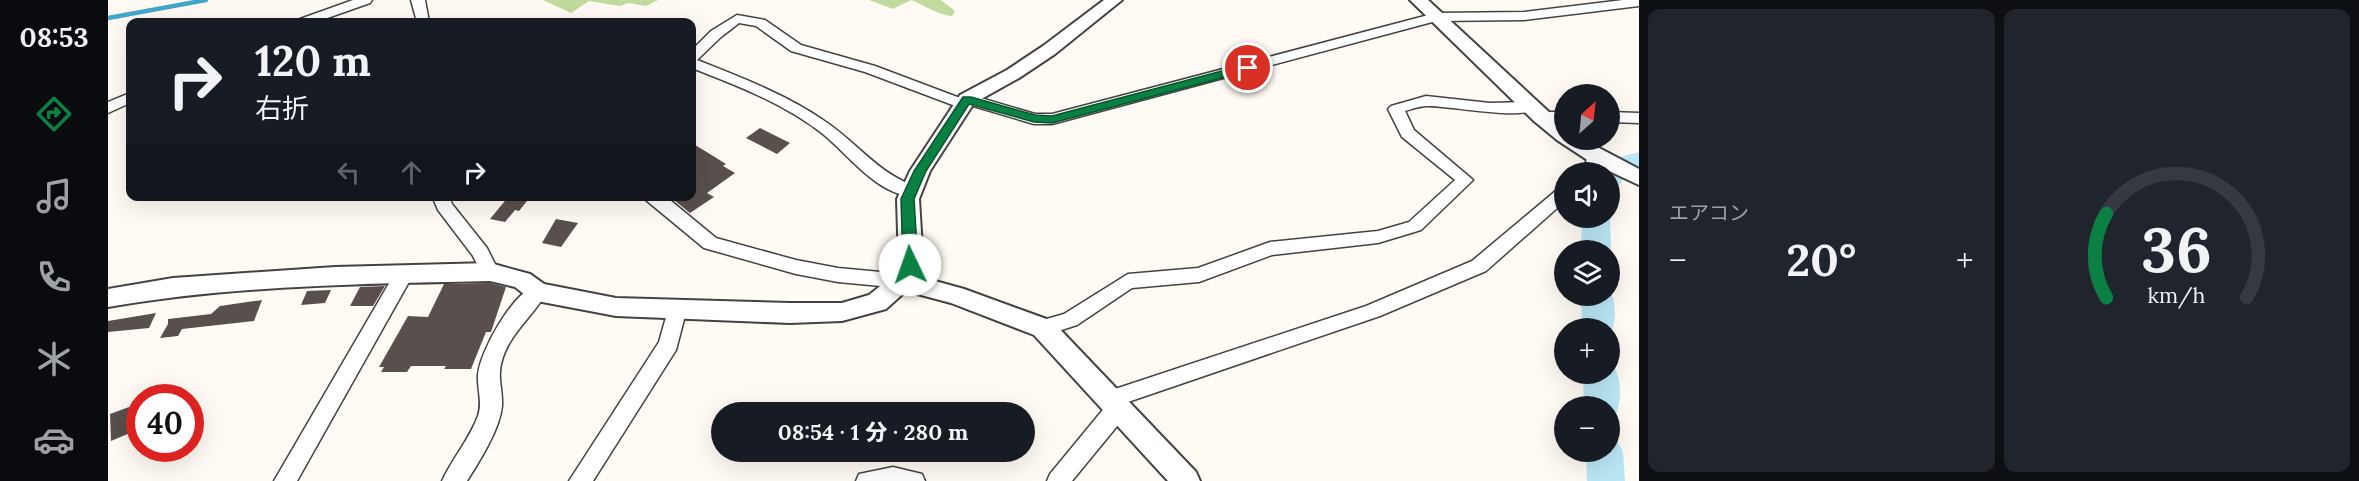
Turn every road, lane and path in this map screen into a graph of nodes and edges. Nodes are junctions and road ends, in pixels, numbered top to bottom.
1 (365, 0) edge
2 (418, 0) edge
3 (1114, 0) edge
4 (1418, 0) edge
5 (1639, 2) edge
6 (1436, 17) junction
7 (316, 18) edge
8 (422, 18) edge
9 (696, 53) edge
10 (696, 65) edge
11 (126, 100) edge
12 (965, 102) junction
13 (108, 108) edge
14 (1535, 112) junction
15 (1554, 115) edge
16 (1620, 117) edge
17 (1639, 118) edge
18 (1554, 128) edge
19 (1581, 150) edge
20 (1595, 162) edge
21 (1620, 171) edge
22 (1635, 176) edge
23 (911, 191) junction
24 (442, 201) edge
25 (659, 201) edge
26 (1554, 202) edge
27 (490, 272) junction
28 (405, 273) junction
29 (902, 281) junction
30 (537, 292) junction
31 (108, 298) edge
32 (677, 308) junction
33 (1043, 328) junction
34 (1115, 403) junction
35 (285, 481) edge
36 (453, 481) edge
37 (580, 481) edge
38 (867, 481) edge
39 (914, 481) edge
40 (1058, 481) edge
41 (1186, 481) edge

1 - 7 street
2 - 8 street
3 - 12 street
4 - 6 street
5 - 6 street
6 - 12 street
6 - 14 street
9 - 12 street
10 - 23 street
11 - 13 street
12 - 23 street
14 - 15 street
14 - 18 street
14 - 33 street
16 - 17 street
19 - 20 street
21 - 22 street
23 - 29 street
24 - 27 street
25 - 29 street
26 - 34 street
27 - 28 street
27 - 30 street
28 - 31 street
28 - 35 street
29 - 32 street
29 - 33 street
30 - 32 street
30 - 36 street
32 - 37 street
33 - 34 street
34 - 40 street
34 - 41 street
38 - 39 street

